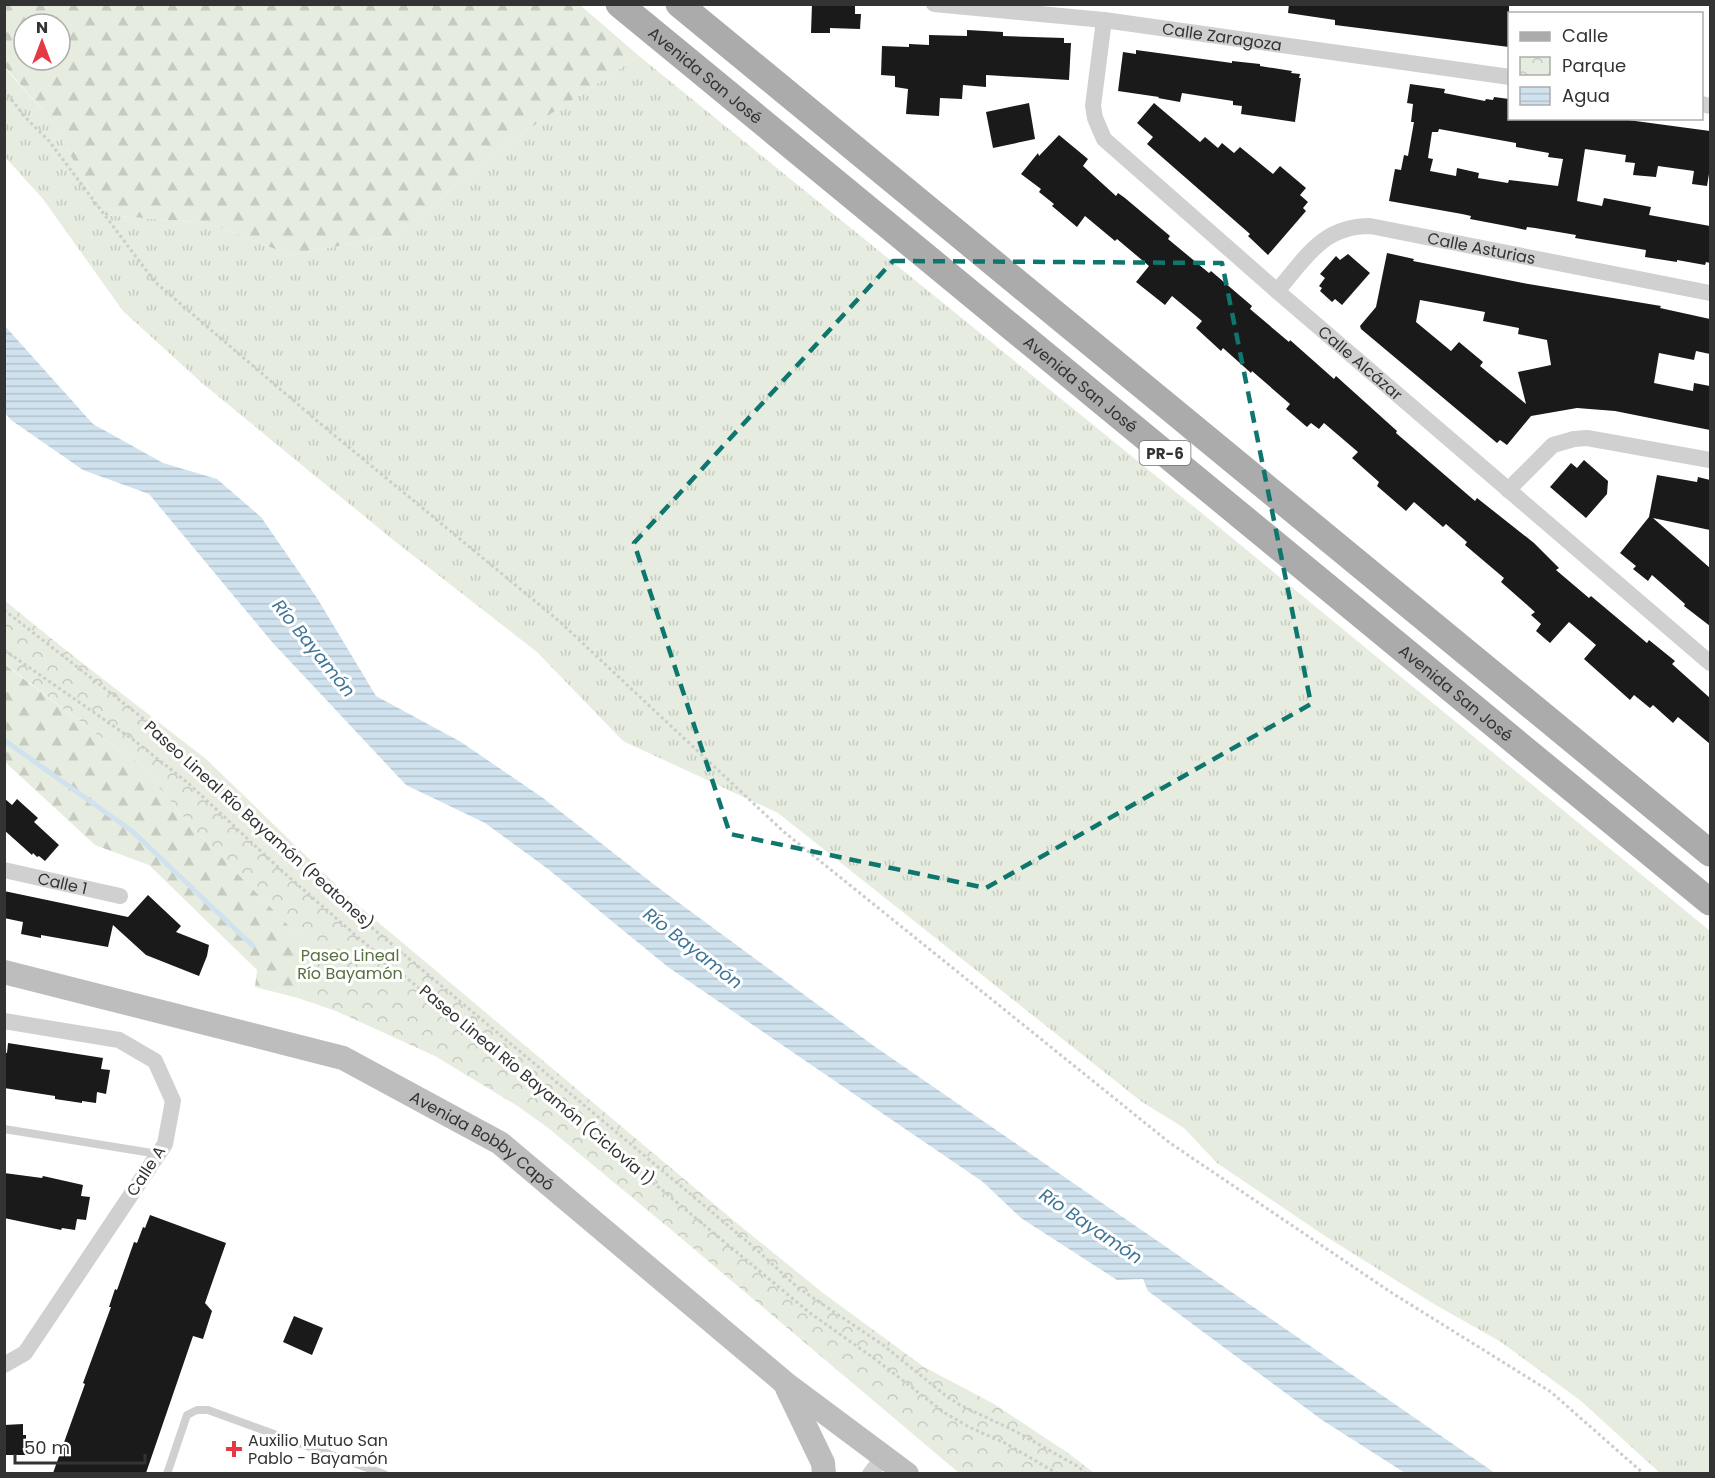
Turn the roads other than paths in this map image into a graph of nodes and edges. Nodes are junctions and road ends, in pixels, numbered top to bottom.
1 (619, 4) edge
2 (679, 4) edge
3 (934, 4) edge
4 (1104, 20) junction
5 (1508, 77) edge
6 (1276, 291) junction
7 (1710, 293) edge
8 (1710, 459) edge
9 (1508, 490) junction
10 (1710, 663) edge
11 (1710, 852) edge
12 (4, 870) edge
13 (120, 897) dead end
14 (1710, 902) edge
15 (4, 972) edge
16 (4, 1021) edge
17 (4, 1129) edge
18 (158, 1154) junction
19 (4, 1365) edge
20 (785, 1383) junction
21 (884, 1468) edge
22 (166, 1473) edge
23 (384, 1473) edge
24 (824, 1473) edge
25 (907, 1473) edge

1 - 14 main road, Avenida San José / PR-6
2 - 11 main road, PR-6
3 - 4 street, Calle Zaragoza
4 - 5 street, Calle Zaragoza
4 - 6 street, Calle Alcázar
6 - 7 street, Calle Asturias
6 - 9 street, Calle Alcázar
8 - 9 street
9 - 10 street, Calle Alcázar
12 - 13 street, Calle 1
15 - 20 street, Avenida Bobby Capó
16 - 18 street, Calle A
17 - 18 lane
18 - 19 street, Calle A
20 - 21 street, Avenida Bobby Capó
20 - 24 street
21 - 25 street, Avenida Bobby Capó
22 - 23 lane

